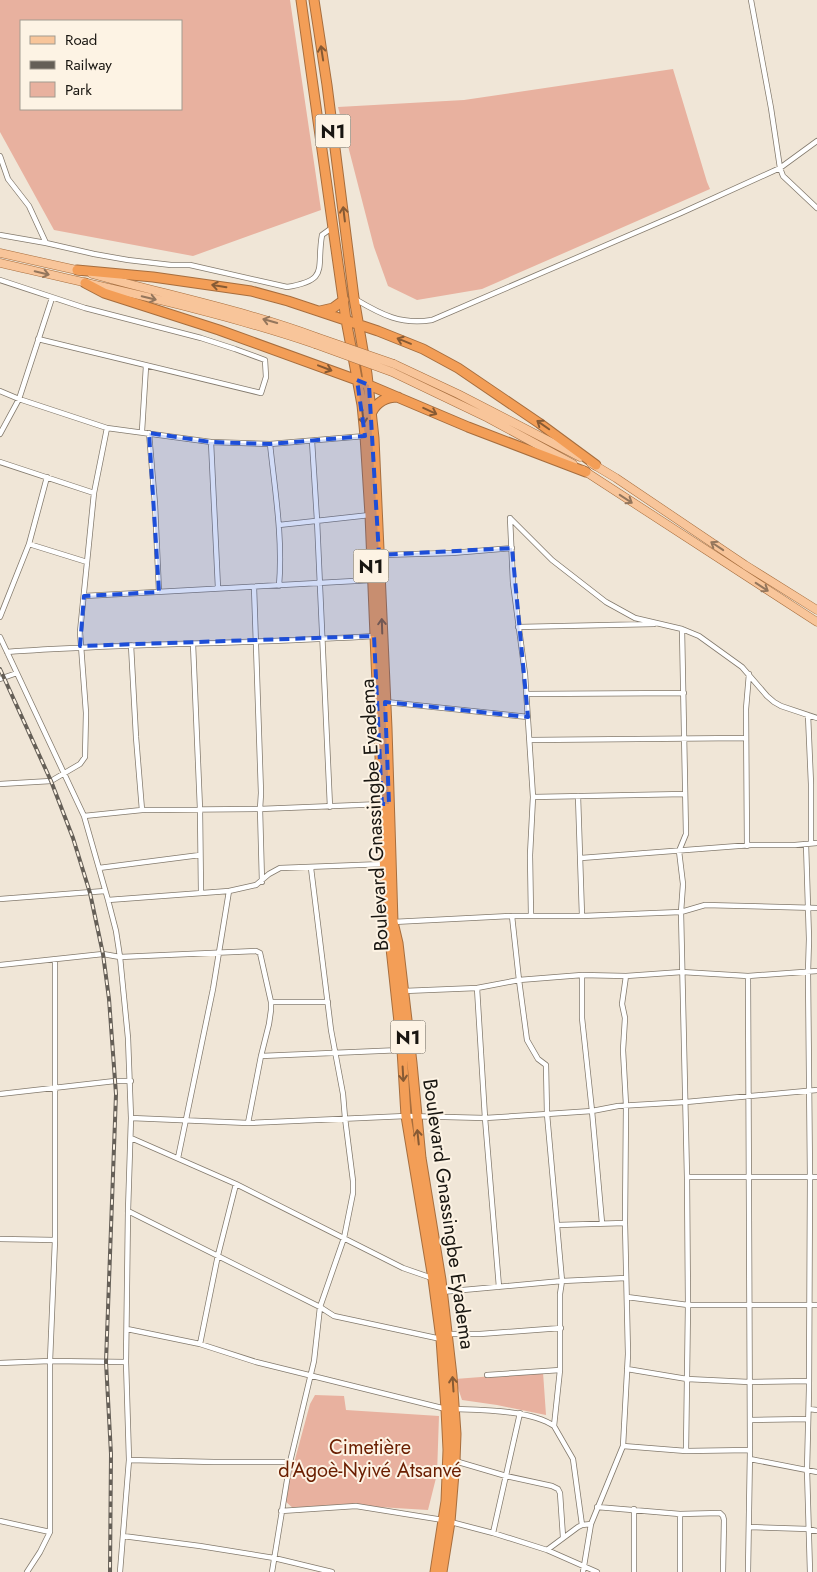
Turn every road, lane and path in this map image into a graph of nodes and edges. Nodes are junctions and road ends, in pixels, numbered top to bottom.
1 (301, 0) edge
2 (314, 0) edge
3 (751, 0) edge
4 (817, 140) edge
5 (0, 156) edge
6 (780, 168) junction
7 (817, 208) edge
8 (333, 227) junction
9 (0, 235) edge
10 (46, 243) junction
11 (0, 253) edge
12 (0, 263) edge
13 (77, 270) junction
14 (0, 280) edge
15 (85, 283) junction
16 (52, 298) junction
17 (354, 298) junction
18 (344, 300) junction
19 (317, 311) junction
20 (346, 320) junction
21 (360, 325) junction
22 (38, 339) junction
23 (316, 340) junction
24 (146, 366) junction
25 (393, 368) junction
26 (357, 380) junction
27 (369, 385) junction
28 (0, 391) edge
29 (400, 397) junction
30 (18, 399) junction
31 (372, 412) junction
32 (107, 428) junction
33 (142, 431) junction
34 (148, 433) junction
35 (0, 434) edge
36 (365, 436) junction
37 (312, 441) junction
38 (211, 442) junction
39 (270, 444) junction
40 (0, 462) edge
41 (596, 465) junction
42 (586, 472) junction
43 (47, 477) junction
44 (94, 493) junction
45 (370, 515) junction
46 (318, 520) junction
47 (279, 525) junction
48 (28, 544) junction
49 (512, 548) junction
50 (378, 555) junction
51 (87, 562) junction
52 (376, 580) junction
53 (319, 584) junction
54 (279, 586) junction
55 (254, 587) junction
56 (218, 588) junction
57 (159, 592) junction
58 (84, 596) junction
59 (817, 610) edge
60 (0, 617) edge
61 (817, 622) edge
62 (663, 624) junction
63 (518, 627) junction
64 (682, 628) junction
65 (374, 636) junction
66 (0, 637) edge
67 (322, 639) junction
68 (255, 642) junction
69 (131, 644) junction
70 (193, 644) junction
71 (80, 646) junction
72 (7, 652) junction
73 (17, 673) junction
74 (749, 674) junction
75 (0, 680) edge
76 (527, 694) junction
77 (684, 694) junction
78 (385, 702) junction
79 (808, 715) junction
80 (528, 717) junction
81 (817, 718) edge
82 (745, 738) junction
83 (684, 739) junction
84 (530, 740) junction
85 (64, 774) junction
86 (0, 784) edge
87 (685, 794) junction
88 (578, 796) junction
89 (533, 797) junction
90 (386, 804) junction
91 (330, 807) junction
92 (200, 809) junction
93 (260, 809) junction
94 (142, 810) junction
95 (84, 816) junction
96 (817, 843) edge
97 (809, 844) junction
98 (747, 846) junction
99 (679, 851) junction
100 (200, 855) junction
101 (581, 858) junction
102 (384, 864) junction
103 (99, 868) junction
104 (311, 868) junction
105 (262, 882) junction
106 (105, 891) junction
107 (229, 891) junction
108 (201, 893) junction
109 (0, 899) edge
110 (108, 900) junction
111 (817, 908) edge
112 (808, 909) junction
113 (681, 912) junction
114 (512, 916) junction
115 (531, 916) junction
116 (582, 916) junction
117 (393, 922) junction
118 (218, 953) junction
119 (120, 957) junction
120 (55, 960) junction
121 (0, 965) edge
122 (817, 971) edge
123 (682, 972) junction
124 (808, 972) junction
125 (582, 975) junction
126 (626, 976) junction
127 (748, 976) junction
128 (519, 980) junction
129 (477, 988) junction
130 (399, 992) junction
131 (271, 1002) junction
132 (328, 1002) junction
133 (402, 1050) junction
134 (335, 1052) junction
135 (261, 1056) junction
136 (131, 1082) junction
137 (54, 1088) junction
138 (817, 1090) edge
139 (809, 1091) junction
140 (0, 1094) edge
141 (748, 1096) junction
142 (686, 1102) junction
143 (626, 1105) junction
144 (592, 1110) junction
145 (547, 1114) junction
146 (406, 1116) junction
147 (416, 1116) junction
148 (131, 1118) junction
149 (345, 1118) junction
150 (485, 1118) junction
151 (186, 1122) junction
152 (248, 1123) junction
153 (131, 1138) junction
154 (178, 1158) junction
155 (687, 1177) junction
156 (748, 1177) junction
157 (810, 1177) junction
158 (817, 1177) edge
159 (236, 1184) junction
160 (128, 1211) junction
161 (602, 1223) junction
162 (625, 1223) junction
163 (558, 1226) junction
164 (344, 1238) junction
165 (0, 1239) edge
166 (54, 1240) junction
167 (218, 1255) junction
168 (626, 1278) junction
169 (433, 1279) junction
170 (562, 1281) junction
171 (499, 1287) junction
172 (439, 1292) junction
173 (627, 1297) junction
174 (688, 1305) junction
175 (748, 1305) junction
176 (809, 1305) junction
177 (817, 1305) edge
178 (320, 1307) junction
179 (561, 1328) junction
180 (127, 1329) junction
181 (445, 1337) junction
182 (200, 1344) junction
183 (50, 1361) junction
184 (0, 1362) edge
185 (126, 1362) junction
186 (628, 1369) junction
187 (560, 1370) junction
188 (312, 1375) junction
189 (487, 1375) dead end
190 (687, 1379) junction
191 (809, 1381) junction
192 (750, 1382) junction
193 (450, 1409) junction
194 (808, 1409) junction
195 (817, 1410) edge
196 (520, 1413) junction
197 (808, 1419) junction
198 (750, 1420) junction
199 (554, 1426) junction
200 (623, 1446) junction
201 (750, 1450) junction
202 (686, 1451) junction
203 (750, 1459) junction
204 (129, 1460) junction
205 (290, 1462) junction
206 (456, 1462) junction
207 (806, 1470) junction
208 (817, 1472) edge
209 (506, 1476) junction
210 (597, 1507) junction
211 (634, 1509) junction
212 (281, 1511) junction
213 (680, 1514) junction
214 (0, 1521) edge
215 (447, 1521) junction
216 (591, 1524) junction
217 (582, 1525) junction
218 (749, 1527) junction
219 (808, 1529) junction
220 (817, 1531) edge
221 (50, 1532) junction
222 (493, 1533) junction
223 (123, 1536) junction
224 (563, 1537) junction
225 (547, 1550) junction
226 (274, 1558) junction
227 (583, 1569) edge
228 (27, 1572) edge
229 (120, 1572) edge
230 (272, 1572) edge
231 (332, 1572) edge
232 (435, 1572) edge
233 (442, 1572) edge
234 (597, 1572) edge
235 (634, 1572) edge
236 (680, 1572) edge
237 (723, 1572) edge
238 (748, 1572) edge
239 (810, 1572) edge

1 - 8 highway, N1
17 -> 2 highway, Boulevard Gnassingbe Eyadema / N1
3 - 6 street
4 - 6 street
5 - 10 street
6 - 7 street
6 - 17 street
8 - 10 street
8 - 18 highway, Boulevard Gnassingbe Eyadema / N1
9 - 10 street
11 - 13 main road
12 -> 15 main road
19 -> 13 highway
23 -> 13 main road
14 - 16 street
15 -> 23 main road
15 -> 26 highway
16 - 22 street
16 - 24 street
17 - 21 highway, Boulevard Gnassingbe Eyadema / N1
18 - 19 highway
18 - 20 highway, Boulevard Gnassingbe Eyadema / N1
19 - 20 highway
20 - 21 highway
20 - 26 highway, Boulevard Gnassingbe Eyadema / N1
21 - 27 highway, Boulevard Gnassingbe Eyadema / N1
41 -> 21 highway
22 - 24 street
22 - 30 street
23 - 25 main road, bridge
24 - 33 street
25 - 41 main road
25 - 42 main road
26 - 27 highway
26 -> 36 highway, Boulevard Gnassingbe Eyadema / N1
27 - 29 highway
27 - 31 highway, Boulevard Gnassingbe Eyadema / N1
28 - 30 street
29 - 31 highway
29 -> 42 highway
30 - 32 street
30 - 35 street
31 - 50 highway, Boulevard Gnassingbe Eyadema / N1
32 - 33 street
32 - 44 street
33 - 34 street
34 - 38 street
34 - 57 street
36 - 37 street
36 - 45 highway, Boulevard Gnassingbe Eyadema / N1
37 - 39 street
37 - 46 street
38 - 39 street
38 - 56 street
39 - 47 street
40 - 43 street
59 -> 41 main road
42 -> 61 main road
43 - 44 street
43 - 48 street
44 - 51 street
45 - 46 street
45 - 52 highway, Boulevard Gnassingbe Eyadema / N1
46 - 47 street
46 - 53 street
47 - 54 street
48 - 51 street
48 - 60 street
49 - 50 street
49 - 62 street
49 - 63 street
50 - 52 highway, Boulevard Gnassingbe Eyadema / N1
51 - 58 street
52 - 53 street
52 - 65 highway, Boulevard Gnassingbe Eyadema / N1
78 -> 52 highway, Boulevard Gnassingbe Eyadema / N1
53 - 54 street
53 - 67 street
54 - 55 street
55 - 56 street
55 - 68 street
56 - 57 street
57 - 58 street
58 - 71 street
62 - 63 street
62 - 64 street
63 - 76 street
64 - 74 street
64 - 77 street
65 - 67 street
65 - 90 highway, Boulevard Gnassingbe Eyadema / N1
66 - 72 street
67 - 68 street
67 - 91 street
68 - 70 street
68 - 93 street
69 - 70 street
69 - 71 street
69 - 94 street
70 - 92 street
71 - 72 street
71 - 85 street
72 - 73 street
73 - 75 street
73 - 85 street
74 - 79 street
74 - 82 street
76 - 77 street
76 - 80 street
77 - 83 street
78 - 80 street
78 - 90 highway, Boulevard Gnassingbe Eyadema / N1
79 - 81 street
79 - 97 street
80 - 84 street
82 - 83 street
82 - 98 street
83 - 84 street
83 - 87 street
84 - 89 street
85 - 86 street
85 - 95 street
87 - 88 street
87 - 99 street
88 - 89 street
88 - 101 street
89 - 115 street
90 - 91 street
90 - 102 highway, Boulevard Gnassingbe Eyadema / N1
90 - 117 highway, Boulevard Gnassingbe Eyadema / N1
91 - 93 street
92 - 93 street
92 - 94 street
92 - 100 street
93 - 105 street
94 - 95 street
95 - 103 street
96 - 97 street
97 - 98 street
97 - 112 street
98 - 99 street
99 - 101 street
99 - 113 street
100 - 103 street
100 - 108 street
101 - 116 street
102 - 104 street
102 - 130 highway, Boulevard Gnassingbe Eyadema / N1
103 - 106 street
104 - 105 street
104 - 132 street
105 - 107 street
106 - 109 street
106 - 110 street
107 - 108 street
107 - 118 street
108 - 110 street
110 - 119 street
111 - 112 street
112 - 113 street
112 - 124 street
113 - 116 street
113 - 123 street
114 - 115 street
114 - 117 street
114 - 128 street
115 - 116 street
117 - 130 highway, Boulevard Gnassingbe Eyadema / N1
118 - 119 street
118 - 131 street
118 - 151 street
119 - 120 street
119 - 136 street
120 - 121 street
120 - 137 street
122 - 124 street
123 - 126 street
123 - 127 street
123 - 142 street
124 - 127 street
124 - 139 street
125 - 126 street
125 - 128 street
125 - 144 street
126 - 143 street
127 - 141 street
128 - 129 street
128 - 145 street
129 - 130 street
129 - 150 street
130 - 133 highway, Boulevard Gnassingbe Eyadema / N1
130 - 147 highway, Boulevard Gnassingbe Eyadema / N1
131 - 132 street
131 - 135 street
132 - 134 street
133 - 134 street
133 -> 146 highway, Boulevard Gnassingbe Eyadema / N1
134 - 135 street
134 - 149 street
135 - 152 street
136 - 137 street
136 - 148 street
137 - 140 street
137 - 166 street
138 - 139 street
139 - 141 street
139 - 157 street
141 - 142 street
141 - 156 street
142 - 143 street
142 - 155 street
143 - 144 street
143 - 162 street
144 - 145 street
144 - 161 street
145 - 150 street
145 - 163 street
146 - 147 street
146 - 149 street
146 - 169 highway, Boulevard Gnassingbe Eyadema / N1
147 - 150 street
172 -> 147 highway, Boulevard Gnassingbe Eyadema / N1
148 - 151 street
148 - 153 street
149 - 152 street
149 - 164 street
150 - 171 street
151 - 152 street
151 - 154 street
153 - 154 street
153 - 160 street
154 - 159 street
155 - 156 street
155 - 174 street
156 - 157 street
156 - 175 street
157 - 158 street
157 - 176 street
159 - 164 street
159 - 167 street
160 - 167 street
160 - 180 street
161 - 162 street
161 - 163 street
162 - 168 street
163 - 170 street
164 - 169 street
164 - 178 street
165 - 166 street
166 - 183 street
167 - 178 street
167 - 182 street
168 - 170 street
168 - 173 street
169 - 172 highway, Boulevard Gnassingbe Eyadema / N1
170 - 171 street
170 - 179 street
171 - 172 street
172 - 181 highway, Boulevard Gnassingbe Eyadema / N1
173 - 174 street
173 - 186 street
174 - 175 street
174 - 190 street
175 - 176 street
175 - 192 street
176 - 177 street
176 - 191 street
178 - 181 street
178 - 188 street
179 - 181 street
179 - 187 street
180 - 182 street
180 - 185 street
181 - 193 highway, Boulevard Gnassingbe Eyadema / N1
182 - 188 street
183 - 184 street
183 - 185 street
183 - 221 street
185 - 204 street
186 - 190 street
186 - 200 street
187 - 189 street
187 - 199 street
188 - 193 street
188 - 205 street
190 - 192 street
190 - 202 street
191 - 192 street
191 - 194 street
192 - 198 street
193 - 196 street
193 - 206 highway, Boulevard Gnassingbe Eyadema / N1
193 - 215 highway, Boulevard Gnassingbe Eyadema / N1
194 - 195 street
194 - 197 street
196 - 199 street
196 - 209 street
197 - 198 street
197 - 207 street
198 - 201 street
199 - 217 street
200 - 202 street
200 - 210 street
201 - 202 street
201 - 203 street
203 - 207 street
203 - 218 street
204 - 205 street
204 - 223 street
205 - 212 street
206 - 209 street
206 - 215 highway, Boulevard Gnassingbe Eyadema / N1
207 - 208 street
207 - 219 street
209 - 222 street
209 - 224 street
210 - 211 street
210 - 216 street
211 - 213 street
211 - 235 street
212 - 215 street
212 - 226 street
213 - 236 street
213 - 237 street
214 - 221 street
215 - 222 street
215 - 232 highway, Boulevard Gnassingbe Eyadema / N1
215 - 233 highway, Boulevard Gnassingbe Eyadema / N1
216 - 217 street
216 - 227 street
217 - 224 street
218 - 219 street
218 - 238 street
219 - 220 street
219 - 239 street
221 - 228 street
222 - 225 street
223 - 226 street
223 - 229 street
224 - 225 street
225 - 227 street
226 - 230 street
226 - 231 street
227 - 234 street

